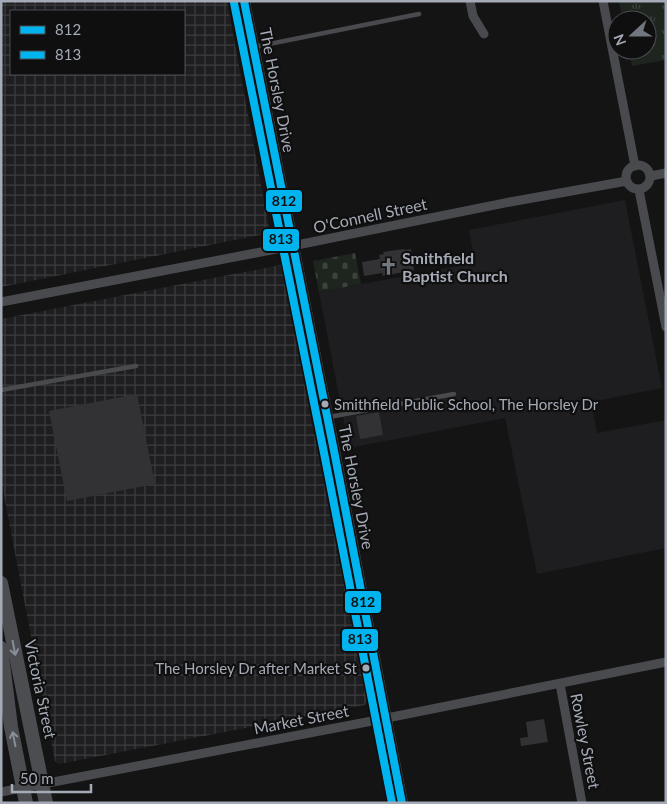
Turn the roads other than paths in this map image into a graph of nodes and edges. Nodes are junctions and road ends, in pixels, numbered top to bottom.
1 (244, 1) edge
2 (470, 1) edge
3 (603, 1) edge
4 (420, 14) dead end
5 (484, 34) dead end
6 (253, 48) junction
7 (635, 166) junction
8 (666, 173) edge
9 (651, 176) junction
10 (626, 181) junction
11 (639, 190) junction
12 (292, 246) junction
13 (1, 302) edge
14 (666, 327) edge
15 (136, 366) dead end
16 (1, 390) edge
17 (454, 394) dead end
18 (327, 417) junction
19 (1, 583) edge
20 (1, 648) edge
21 (666, 662) edge
22 (560, 684) junction
23 (386, 718) junction
24 (42, 784) junction
25 (23, 787) junction
26 (1, 792) edge
27 (26, 803) edge
28 (46, 803) edge
29 (402, 803) edge
30 (582, 803) edge

1 - 6 main road, The Horsley Drive
2 - 5 street
3 - 7 street
4 - 6 lane
6 - 12 main road, The Horsley Drive
7 - 9 street
7 - 10 street
8 - 9 street
9 - 11 street
10 - 11 street
10 - 12 street, O'Connell Street
11 - 14 street
12 - 13 street, O'Connell Street
12 - 18 main road, The Horsley Drive
15 - 16 lane
17 - 18 lane
18 - 23 main road, The Horsley Drive
19 -> 24 main road, Victoria Street
25 -> 20 main road, Victoria Street
21 - 22 street, Market Street
22 - 23 street, Market Street
22 - 30 street, Rowley Street
23 - 24 street, Market Street
23 - 29 main road, The Horsley Drive
24 - 25 street, Market Street
24 - 28 main road, Victoria Street
25 - 26 street, Market Street
25 - 27 main road, Victoria Street

